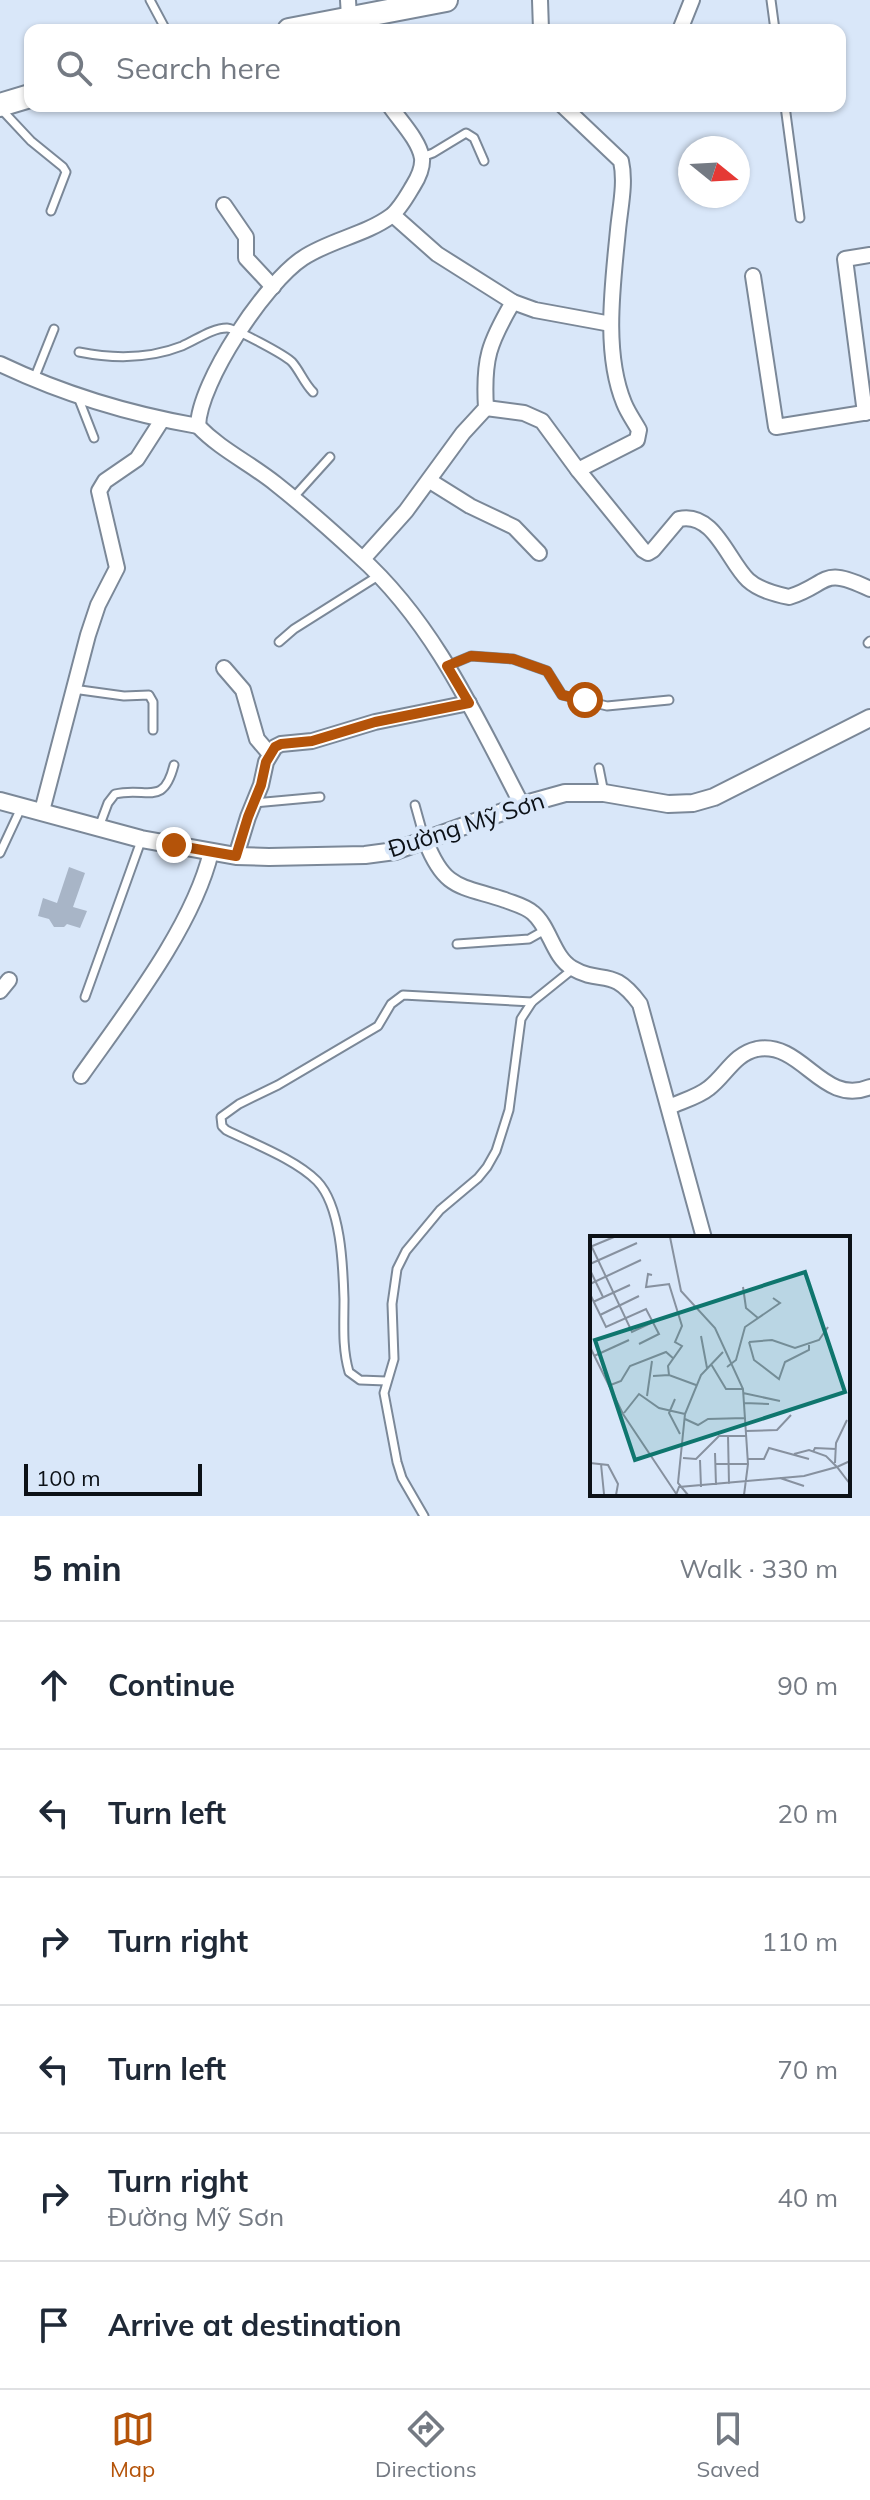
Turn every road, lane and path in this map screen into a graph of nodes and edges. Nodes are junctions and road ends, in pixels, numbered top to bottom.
1 (150, 0) edge
2 (446, 0) edge
3 (540, 0) edge
4 (692, 0) edge
5 (771, 0) edge
6 (339, 17) edge
7 (163, 24) edge
8 (312, 24) edge
9 (541, 24) edge
10 (682, 24) edge
11 (774, 24) edge
12 (24, 98) edge
13 (0, 106) edge
14 (394, 112) edge
15 (569, 112) edge
16 (786, 112) edge
17 (422, 157) junction
18 (484, 161) dead end
19 (224, 205) dead end
20 (51, 211) dead end
21 (393, 215) junction
22 (800, 218) dead end
23 (870, 255) edge
24 (753, 276) dead end
25 (273, 287) junction
26 (513, 302) junction
27 (611, 324) junction
28 (54, 329) dead end
29 (241, 330) junction
30 (79, 352) dead end
31 (0, 364) edge
32 (34, 379) junction
33 (313, 392) dead end
34 (78, 397) junction
35 (486, 408) junction
36 (868, 412) edge
37 (162, 420) junction
38 (198, 426) junction
39 (94, 438) dead end
40 (330, 457) dead end
41 (578, 470) junction
42 (430, 481) junction
43 (293, 498) junction
44 (539, 553) dead end
45 (363, 559) junction
46 (378, 576) junction
47 (870, 589) edge
48 (279, 642) dead end
49 (447, 666) junction
50 (224, 668) dead end
51 (73, 689) junction
52 (669, 700) dead end
53 (469, 703) junction
54 (870, 718) edge
55 (153, 730) dead end
56 (269, 753) junction
57 (174, 765) dead end
58 (599, 768) dead end
59 (604, 793) junction
60 (320, 797) dead end
61 (0, 801) edge
62 (254, 803) junction
63 (415, 805) dead end
64 (522, 805) junction
65 (21, 806) junction
66 (42, 811) junction
67 (99, 827) junction
68 (141, 839) junction
69 (426, 842) junction
70 (211, 852) junction
71 (0, 853) edge
72 (236, 856) junction
73 (545, 930) junction
74 (457, 944) dead end
75 (573, 969) junction
76 (85, 997) dead end
77 (532, 1002) junction
78 (81, 1076) dead end
79 (870, 1087) edge
80 (669, 1107) junction
81 (703, 1236) edge
82 (386, 1381) junction
83 (424, 1516) edge

1 - 7 lane
2 - 6 highway
3 - 9 street
4 - 10 street
5 - 11 lane
6 - 8 highway
12 - 13 highway
13 - 20 lane
14 - 17 street
15 - 27 street
16 - 22 lane
17 - 18 lane
17 - 21 street
19 - 25 street
21 - 25 street
21 - 26 street
23 - 36 street
24 - 36 street
25 - 29 street
26 - 27 street
26 - 35 street
27 - 41 street
28 - 32 lane
29 - 30 lane
29 - 33 lane
29 - 38 street
31 - 32 street
32 - 34 street
34 - 37 street
34 - 39 lane
35 - 41 street
35 - 42 street
37 - 38 street
37 - 51 street
38 - 43 street
40 - 43 lane
41 - 47 street
42 - 44 street
42 - 45 street
43 - 45 street
45 - 46 street
46 - 48 lane
46 - 49 street
49 - 52 lane
49 - 53 street
50 - 56 street
51 - 55 lane
51 - 66 street
53 - 56 street
53 - 64 street
54 - 59 street, Đường Mỹ Sơn
56 - 62 street
57 - 67 lane
58 - 59 lane
59 - 64 street, Đường Mỹ Sơn
60 - 62 lane
61 - 65 street, Đường Mỹ Sơn
62 - 72 street
63 - 69 lane
64 - 69 street, Đường Mỹ Sơn
65 - 66 street, Đường Mỹ Sơn
65 - 71 lane
66 - 67 street, Đường Mỹ Sơn
67 - 68 street, Đường Mỹ Sơn
68 - 70 street, Đường Mỹ Sơn
68 - 76 lane
69 - 72 street, Đường Mỹ Sơn
69 - 73 street
70 - 72 street, Đường Mỹ Sơn
70 - 78 street
73 - 74 lane
73 - 75 street
75 - 77 lane
75 - 80 street
77 - 82 lane
77 - 82 lane
79 - 80 street
80 - 81 street
82 - 83 lane

